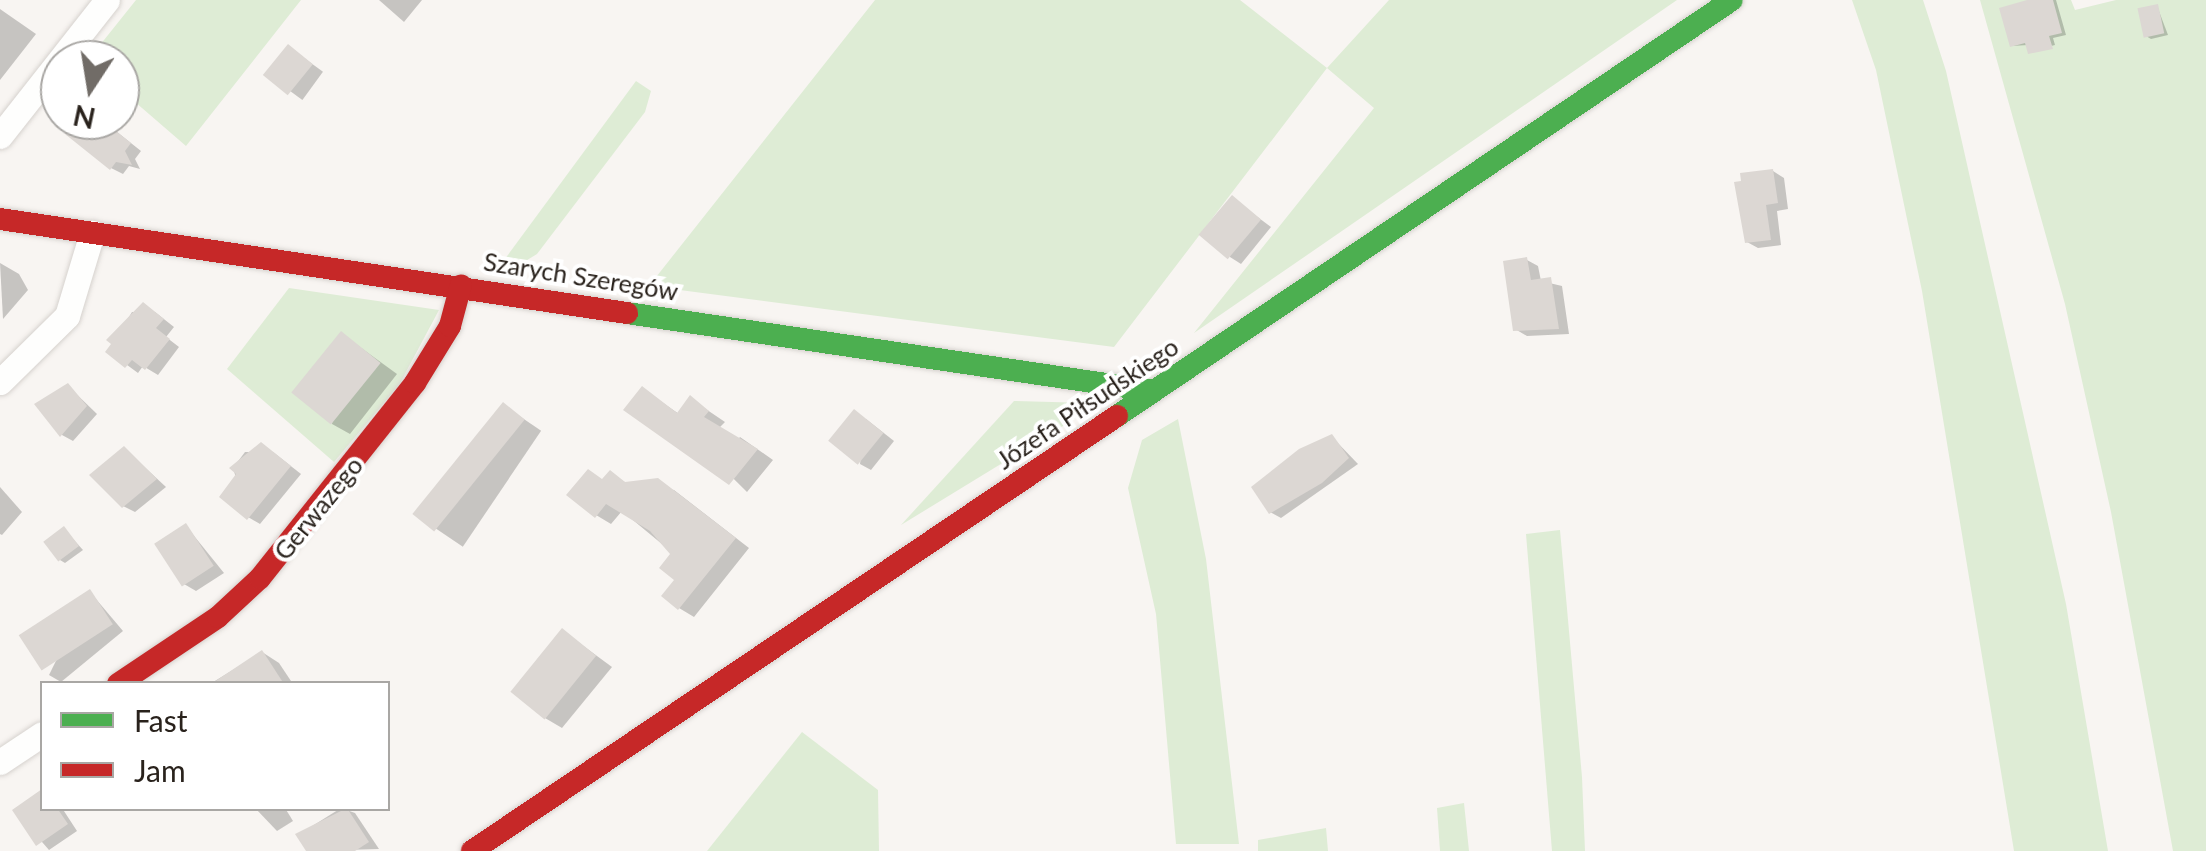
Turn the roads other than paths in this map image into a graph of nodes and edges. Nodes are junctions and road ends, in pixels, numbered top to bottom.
1 (107, 0) edge
2 (1732, 0) edge
3 (0, 136) edge
4 (0, 220) edge
5 (92, 233) junction
6 (462, 286) junction
7 (0, 382) edge
8 (1153, 392) junction
9 (122, 681) edge
10 (40, 735) edge
11 (0, 762) edge
12 (472, 851) edge

1 - 3 street
2 - 8 street, Józefa Piłsudskiego
4 - 5 street, Szarych Szeregów
5 - 6 street, Szarych Szeregów
5 - 7 street
6 - 8 street, Szarych Szeregów
6 - 9 street, Gerwazego
8 - 12 street, Józefa Piłsudskiego
10 - 11 street

